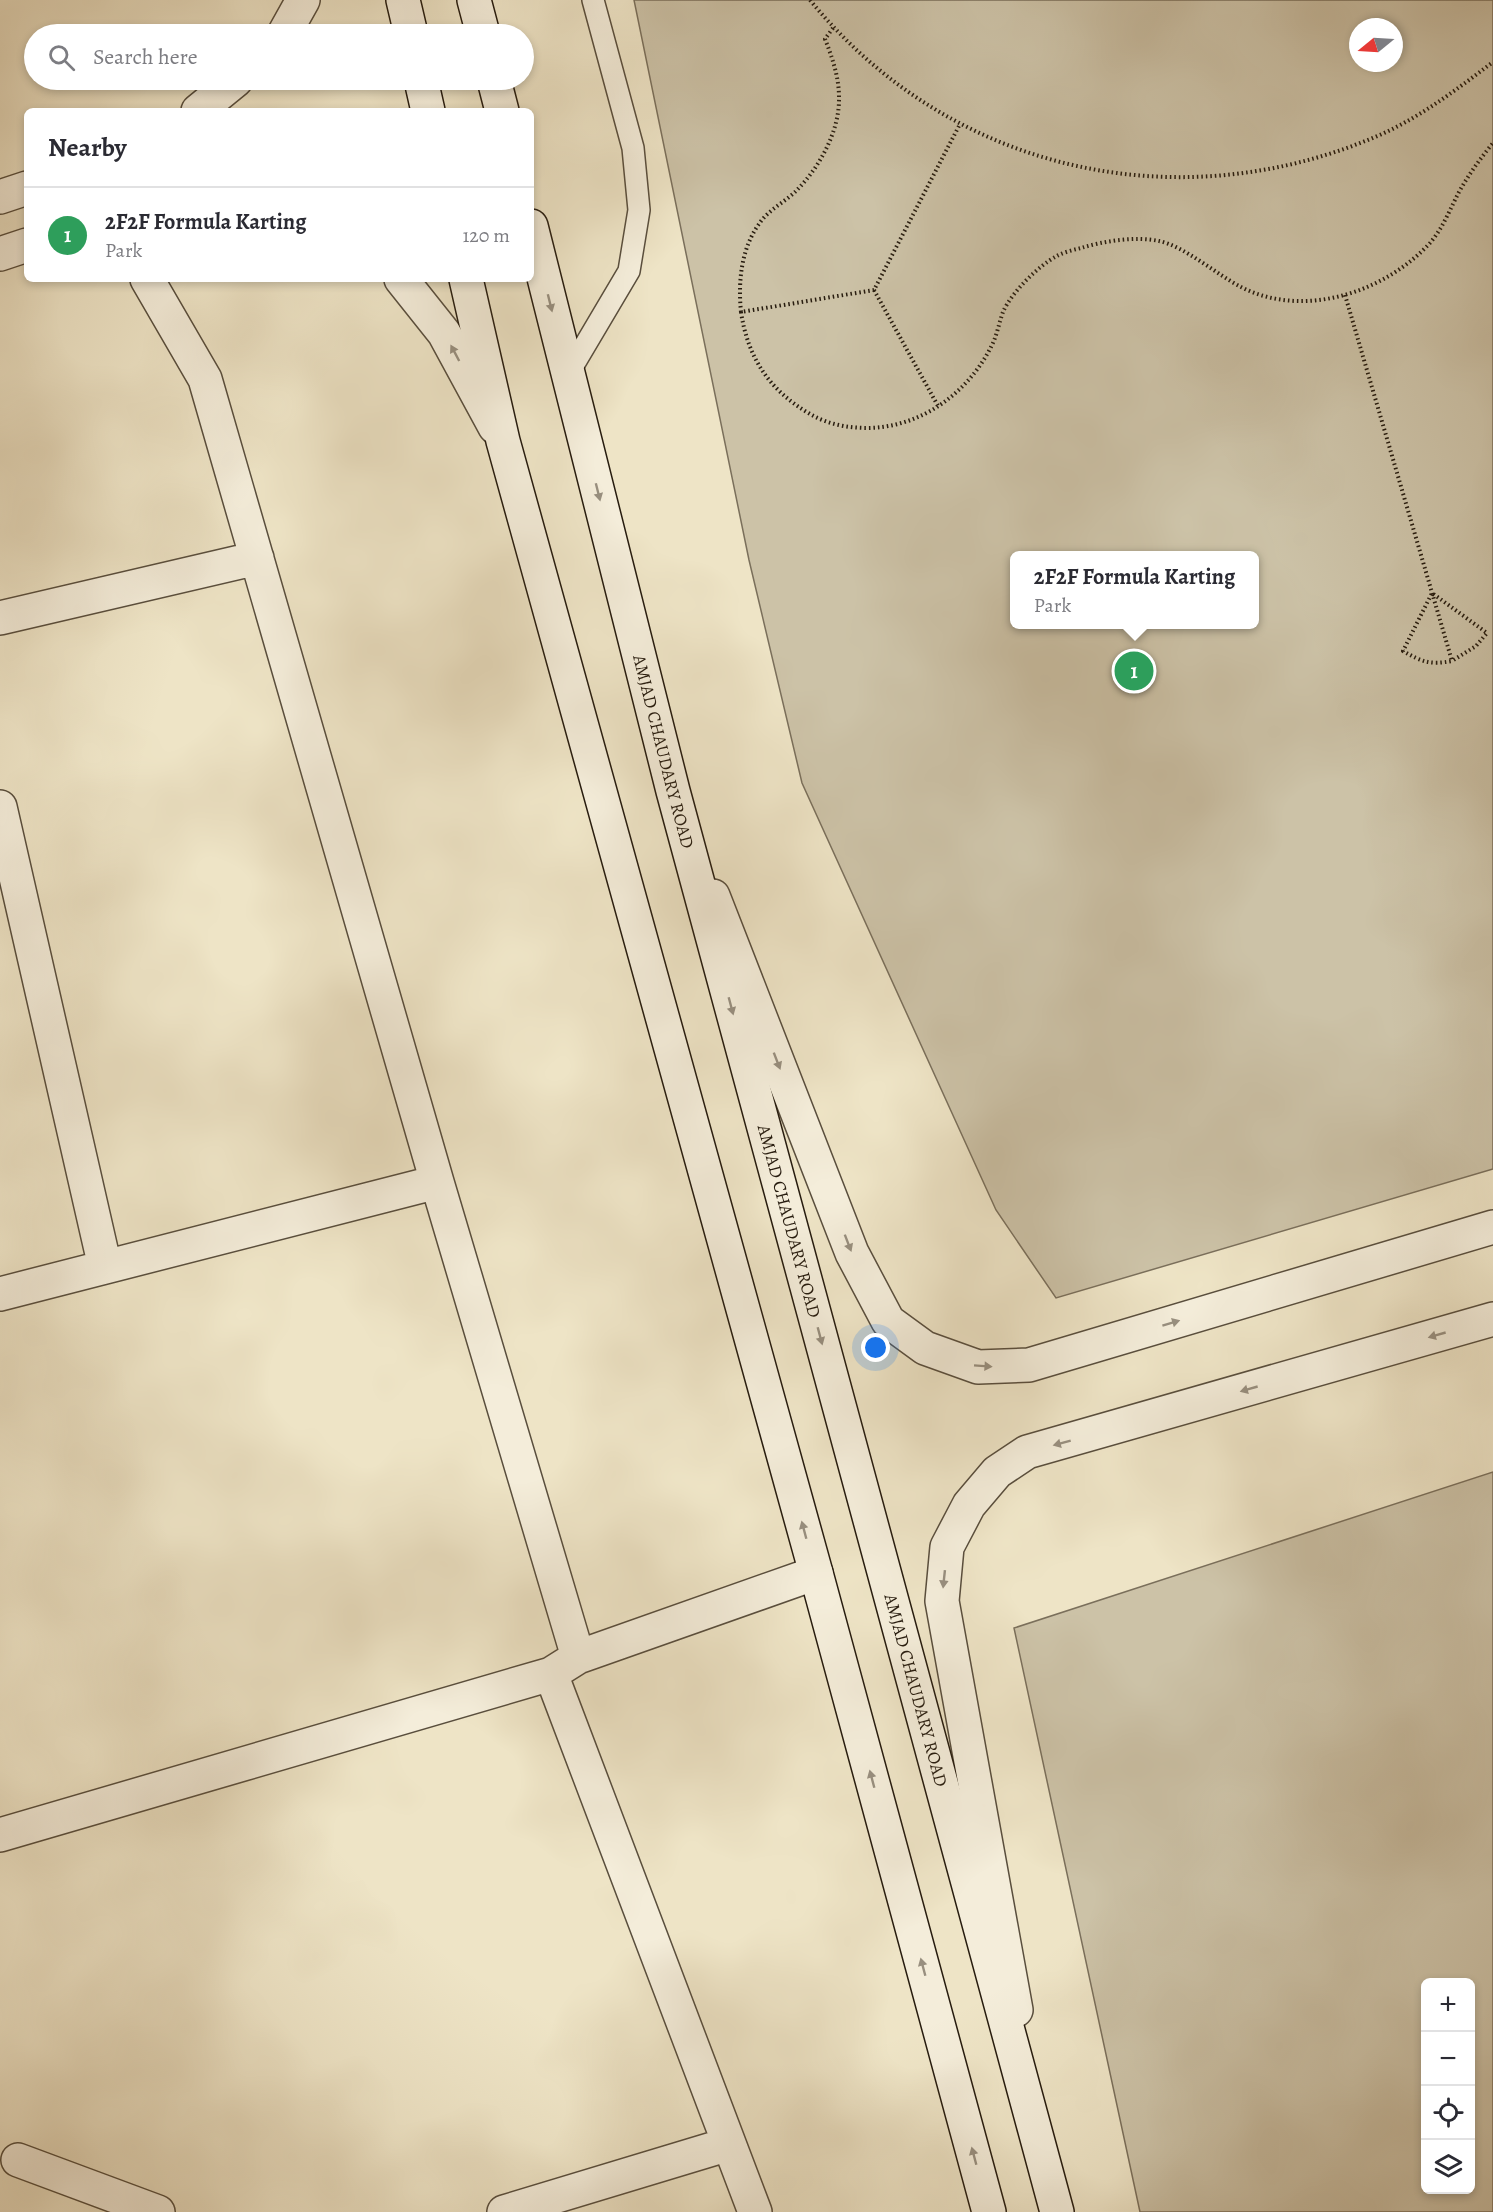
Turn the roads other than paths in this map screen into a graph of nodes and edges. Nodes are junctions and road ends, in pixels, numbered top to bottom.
1 (303, 0) edge
2 (403, 0) edge
3 (474, 0) edge
4 (593, 0) edge
5 (290, 24) edge
6 (409, 24) edge
7 (480, 24) edge
8 (224, 90) edge
9 (423, 90) edge
10 (497, 90) edge
11 (202, 108) edge
12 (427, 108) edge
13 (501, 108) edge
14 (24, 189) edge
15 (0, 197) edge
16 (534, 238) edge
17 (24, 247) edge
18 (0, 254) edge
19 (149, 282) edge
20 (403, 282) edge
21 (467, 282) edge
22 (568, 374) junction
23 (503, 441) junction
24 (257, 558) junction
25 (0, 618) edge
26 (673, 791) junction
27 (0, 807) edge
28 (11, 904) edge
29 (437, 1182) junction
30 (1493, 1227) edge
31 (105, 1267) junction
32 (0, 1294) edge
33 (1493, 1319) edge
34 (816, 1573) junction
35 (565, 1666) junction
36 (0, 1835) edge
37 (729, 2144) junction
38 (18, 2160) dead end
39 (1043, 2163) junction
40 (158, 2212) edge
41 (504, 2212) edge
42 (755, 2212) edge
43 (989, 2212) edge
44 (1057, 2212) edge

1 - 5 street
2 - 6 street
3 - 7 street
4 - 22 lane
8 - 11 street
9 - 12 street
10 - 13 street
14 - 15 street
16 -> 22 street, AMJAD CHAUDARY ROAD
17 - 18 street
19 - 24 street
23 -> 20 street
21 - 23 street
22 -> 26 street, AMJAD CHAUDARY ROAD
34 -> 23 street
24 - 25 street
24 - 29 street
26 -> 30 street
26 -> 39 street, AMJAD CHAUDARY ROAD
27 - 28 street
28 - 31 street
29 - 31 street
29 - 35 street
31 - 32 street
33 -> 39 street
34 - 35 street
43 -> 34 street
35 - 36 street
35 - 37 street
37 - 41 street
37 - 42 street
38 - 40 street
39 - 44 street, AMJAD CHAUDARY ROAD

